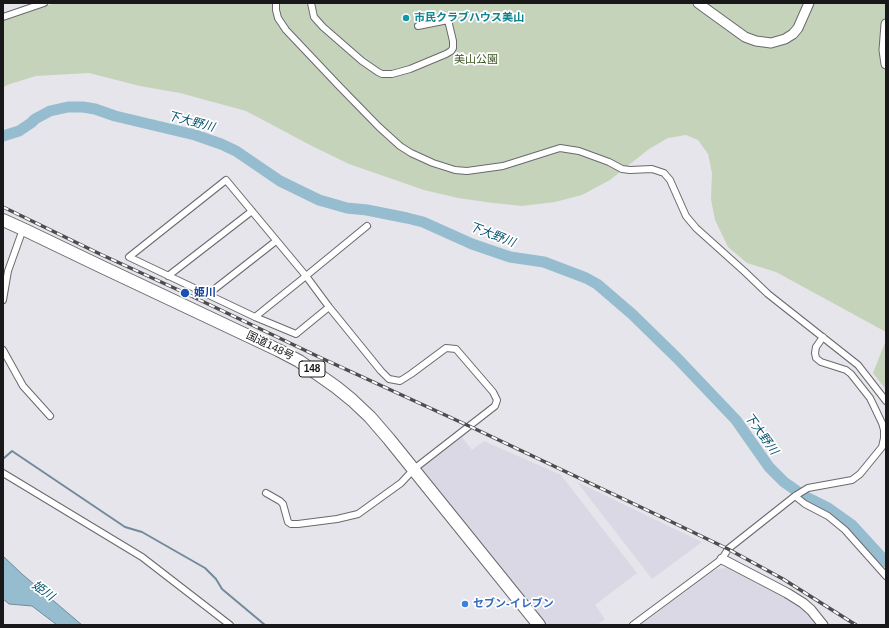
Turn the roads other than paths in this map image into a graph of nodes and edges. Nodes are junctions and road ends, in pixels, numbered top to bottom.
1 (44, 3) edge
2 (276, 3) edge
3 (311, 3) edge
4 (698, 3) edge
5 (809, 3) edge
6 (3, 16) edge
7 (886, 24) edge
8 (418, 26) dead end
9 (886, 64) edge
10 (252, 212) junction
11 (3, 220) edge
12 (367, 226) dead end
13 (23, 228) junction
14 (276, 242) junction
15 (168, 276) junction
16 (306, 276) junction
17 (207, 295) junction
18 (3, 300) edge
19 (329, 307) junction
20 (255, 317) junction
21 (823, 337) junction
22 (3, 350) edge
23 (886, 401) edge
24 (50, 416) dead end
25 (414, 469) junction
26 (3, 473) edge
27 (266, 493) dead end
28 (795, 496) junction
29 (722, 559) junction
30 (886, 576) edge
31 (230, 625) edge
32 (539, 625) edge
33 (633, 625) edge
34 (823, 625) edge

1 - 6 street
2 - 21 street
3 - 8 street
4 - 5 street
7 - 9 street
10 - 14 street
10 - 15 street
10 - 15 street
11 - 13 highway, 国道148号 / 148
12 - 16 street
13 - 18 street
13 - 25 highway, 国道148号 / 148
14 - 16 street
14 - 17 street
15 - 17 street
16 - 19 street
16 - 20 street
17 - 20 street
19 - 20 street
19 - 25 street
21 - 23 street
21 - 28 street
22 - 24 street
25 - 27 street
25 - 32 highway, 国道148号 / 148
26 - 31 street
28 - 29 street
28 - 30 street
29 - 33 street
29 - 34 street

